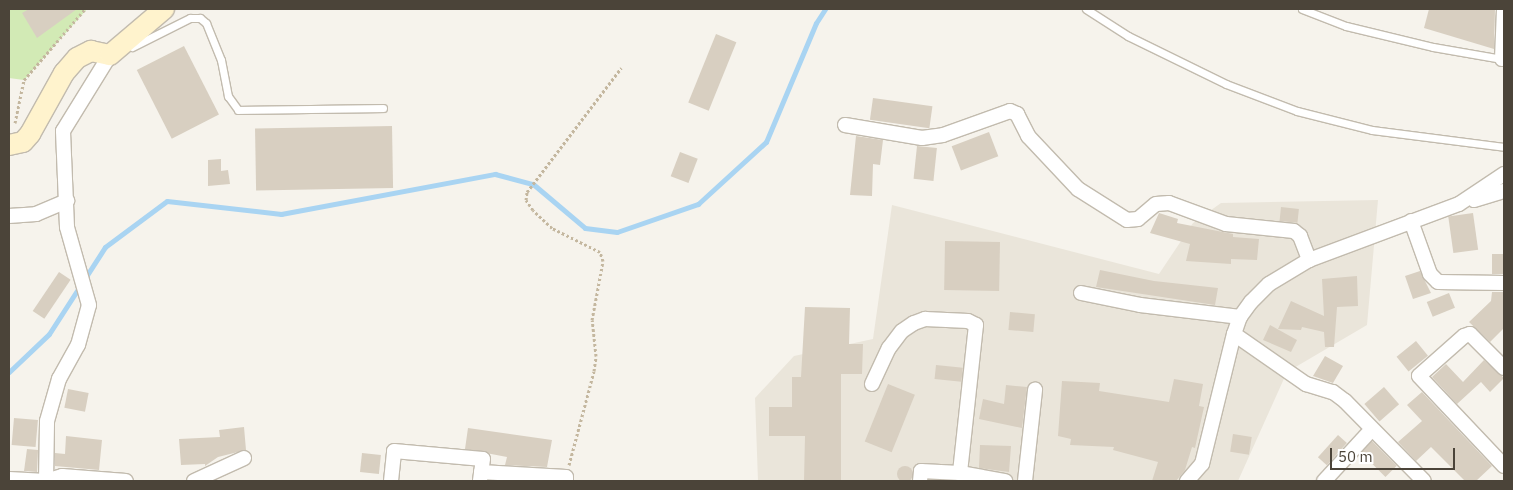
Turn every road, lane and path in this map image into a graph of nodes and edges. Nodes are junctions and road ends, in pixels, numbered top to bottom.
1 (85, 9) edge
2 (164, 9) edge
3 (1086, 9) edge
4 (1302, 9) edge
5 (1504, 9) edge
6 (110, 55) junction
7 (1503, 59) edge
8 (621, 68) dead end
9 (383, 108) dead end
10 (845, 125) dead end
11 (16, 144) edge
12 (1504, 147) edge
13 (1504, 174) edge
14 (1504, 191) edge
15 (66, 201) junction
16 (1458, 204) junction
17 (9, 216) edge
18 (1411, 221) junction
19 (1309, 260) junction
20 (1504, 283) edge
21 (1081, 293) dead end
22 (1240, 317) junction
23 (1234, 334) junction
24 (1504, 368) edge
25 (872, 384) dead end
26 (1035, 390) dead end
27 (1371, 430) junction
28 (244, 458) dead end
29 (1504, 466) edge
30 (960, 472) junction
31 (481, 477) edge
32 (9, 478) edge
33 (566, 479) edge
34 (1327, 480) edge
35 (46, 481) edge
36 (126, 481) edge
37 (194, 481) edge
38 (391, 481) edge
39 (920, 481) edge
40 (1005, 481) edge
41 (1025, 481) edge
42 (1187, 481) edge
43 (1424, 481) edge

1 - 11 path
2 - 6 street
3 - 12 lane
4 - 7 lane
5 - 7 street
6 - 9 lane
6 - 11 street
6 - 15 street
8 - 33 path
10 - 19 street
13 - 16 street
14 - 16 street
15 - 17 street
15 - 35 street
16 - 18 street
18 - 19 street
18 - 20 street
19 - 22 street
21 - 22 street
22 - 23 street
23 - 27 street
23 - 42 street
24 - 29 street
25 - 30 street
26 - 41 street
27 - 34 street
27 - 43 street
28 - 37 street
30 - 39 street
30 - 40 street
31 - 33 street
31 - 38 street
32 - 35 street
35 - 36 street

